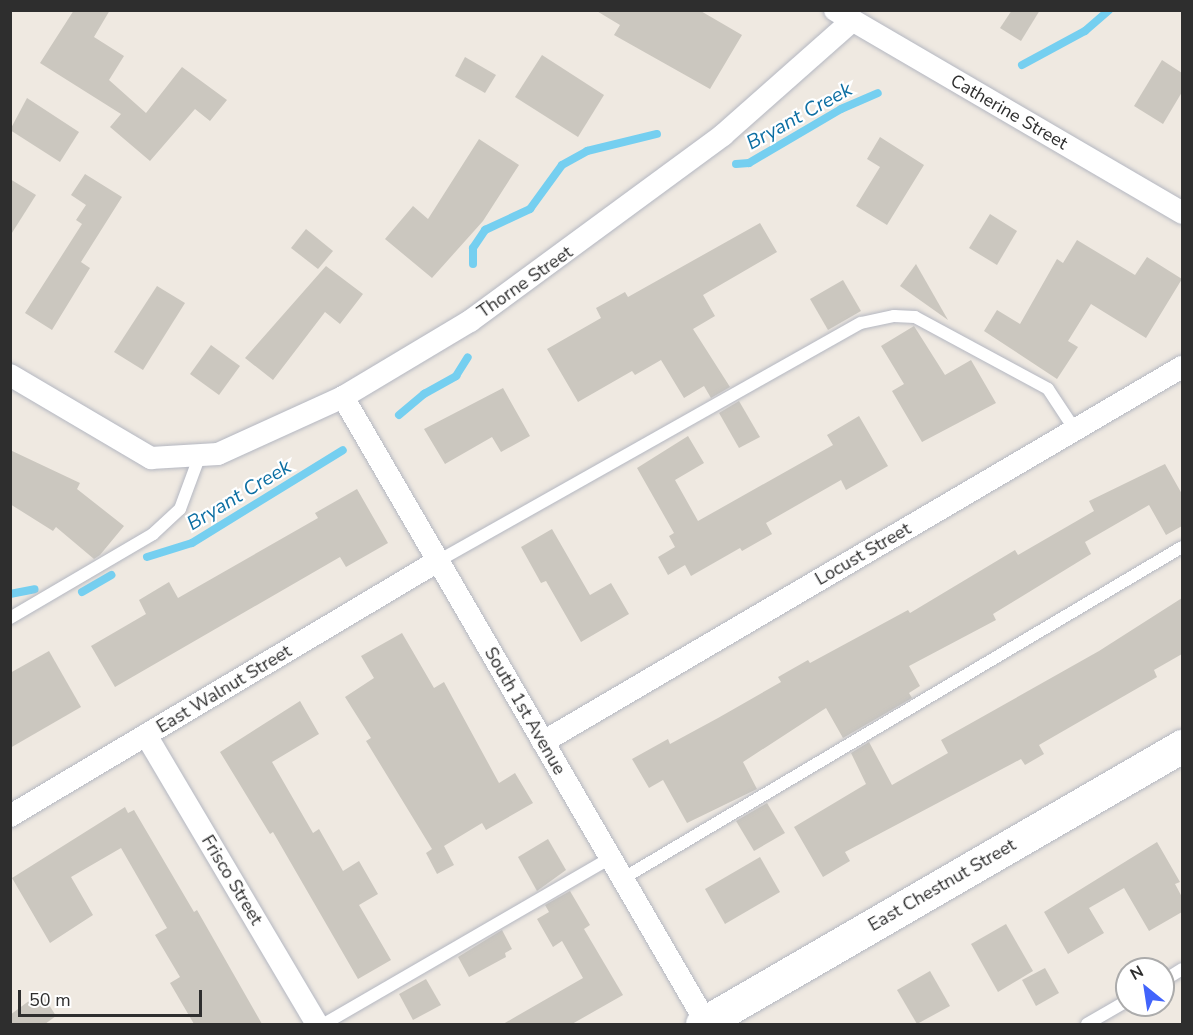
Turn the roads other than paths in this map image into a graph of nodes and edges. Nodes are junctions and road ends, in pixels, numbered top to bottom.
1 (843, 16) edge
2 (1182, 213) edge
3 (1182, 367) edge
4 (10, 375) edge
5 (343, 397) junction
6 (1075, 430) junction
7 (200, 455) junction
8 (1182, 547) edge
9 (438, 561) junction
10 (10, 618) edge
11 (146, 735) junction
12 (543, 742) junction
13 (1182, 746) edge
14 (10, 816) edge
15 (610, 858) junction
16 (622, 879) junction
17 (1115, 1008) edge
18 (317, 1024) edge
19 (324, 1024) edge
20 (705, 1024) edge
21 (1087, 1024) edge

1 - 2 street, Catherine Street
1 - 5 street, Thorne Street
3 - 6 street, Locust Street
4 - 7 street, Thorne Street
5 - 7 street, Thorne Street
5 - 9 street, South 1st Avenue
6 - 9 lane
6 - 12 street, Locust Street
7 - 10 lane
8 - 16 lane
9 - 11 street, East Walnut Street
9 - 12 street, South 1st Avenue
11 - 14 street, East Walnut Street
11 - 18 street, Frisco Street
12 - 15 street, South 1st Avenue
13 - 20 main road, East Chestnut Street
15 - 16 street, South 1st Avenue
15 - 19 lane
16 - 20 street, South 1st Avenue
17 - 21 lane

